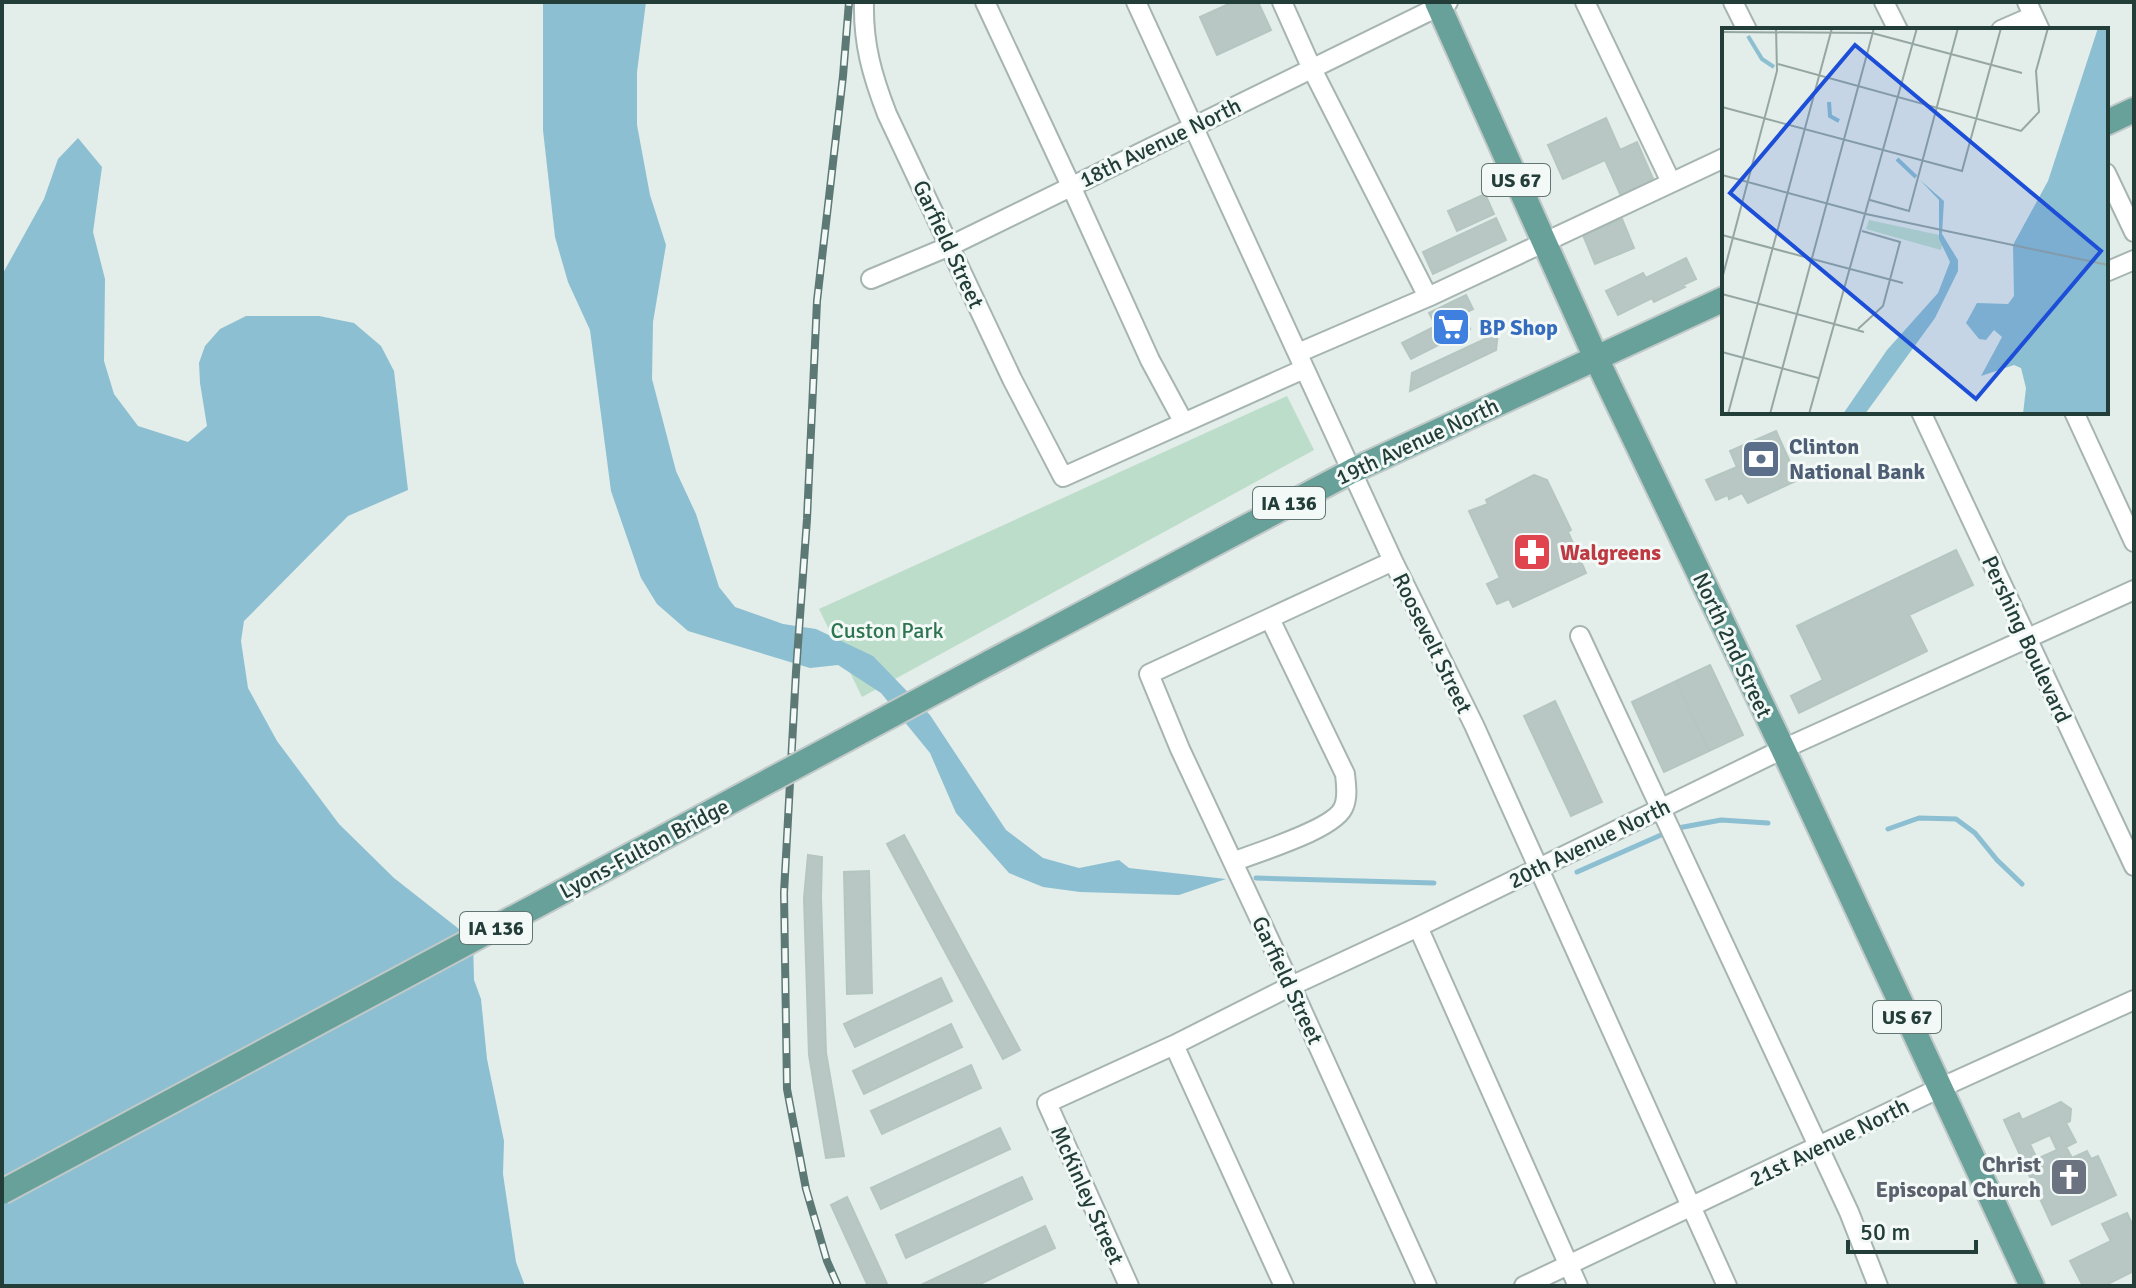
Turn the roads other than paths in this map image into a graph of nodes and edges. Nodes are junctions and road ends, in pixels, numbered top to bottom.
1 (864, 2) edge
2 (985, 2) edge
3 (1136, 2) edge
4 (1282, 2) edge
5 (1585, 2) edge
6 (1733, 2) edge
7 (1884, 2) edge
8 (1441, 3) edge
9 (2033, 16) edge
10 (1746, 28) edge
11 (1897, 28) edge
12 (2006, 28) edge
13 (1312, 69) junction
14 (2134, 110) edge
15 (2108, 122) edge
16 (1192, 127) junction
17 (1722, 159) edge
18 (2108, 177) edge
19 (1671, 182) junction
20 (1071, 186) junction
21 (2134, 232) edge
22 (1543, 241) junction
23 (950, 246) junction
24 (2134, 260) edge
25 (2108, 271) edge
26 (871, 279) dead end
27 (1428, 297) junction
28 (1722, 300) edge
29 (1596, 358) junction
30 (1301, 361) junction
31 (1922, 414) edge
32 (2075, 414) edge
33 (1184, 423) junction
34 (1352, 471) junction
35 (2134, 542) edge
36 (1393, 561) junction
37 (2134, 590) edge
38 (1270, 619) junction
39 (1580, 636) dead end
40 (2027, 639) junction
41 (989, 663) joint
42 (1783, 749) junction
43 (1659, 809) junction
44 (1233, 862) junction
45 (2134, 866) edge
46 (1538, 868) junction
47 (1418, 927) junction
48 (1291, 986) junction
49 (2134, 1000) edge
50 (1174, 1045) junction
51 (1940, 1088) junction
52 (1047, 1103) joint
53 (1818, 1147) junction
54 (2, 1192) edge
55 (1691, 1208) junction
56 (1569, 1266) junction
57 (1129, 1286) edge
58 (1284, 1286) edge
59 (1427, 1286) edge
60 (1524, 1286) edge
61 (1578, 1286) edge
62 (1727, 1286) edge
63 (1878, 1286) edge
64 (2032, 1286) edge

1 - 23 street, Garfield Street
2 - 20 street
3 - 16 street, Roosevelt Street
4 - 13 street
5 - 19 street
6 - 10 street
7 - 11 street
8 - 13 street, 18th Avenue North
8 - 22 main road, North 2nd Street / US 67
9 - 12 street
13 - 16 street, 18th Avenue North
13 - 27 street
14 - 15 main road
16 - 20 street, 18th Avenue North
16 - 30 street, Roosevelt Street
17 - 19 street
18 - 21 street
19 - 22 street
20 - 23 street, 18th Avenue North
20 - 33 street
22 - 27 street
22 - 29 main road, North 2nd Street / US 67
23 - 26 street, 18th Avenue North
23 - 33 street, Garfield Street
24 - 25 street
27 - 30 street
28 - 29 main road, 19th Avenue North
29 - 34 main road, 19th Avenue North / IA 136
29 - 42 main road, North 2nd Street / US 67
30 - 33 street
30 - 34 street, Roosevelt Street
31 - 40 street, Pershing Boulevard
32 - 35 street
34 - 36 street, Roosevelt Street
34 - 41 main road, 19th Avenue North / IA 136
36 - 38 street
36 - 46 street, Roosevelt Street
37 - 40 street, 20th Avenue North
38 - 44 street
38 - 44 street, Garfield Street
39 - 43 street
40 - 42 street, 20th Avenue North
40 - 45 street, Pershing Boulevard
41 - 54 main road, Lyons-Fulton Bridge / IA 136, bridge
42 - 43 street, 20th Avenue North
42 - 51 main road, North 2nd Street / US 67
43 - 46 street, 20th Avenue North
43 - 53 street
44 - 48 street, Garfield Street
46 - 47 street, 20th Avenue North
46 - 55 street, Roosevelt Street
47 - 48 street, 20th Avenue North
47 - 56 street
48 - 50 street, 20th Avenue North
48 - 59 street, Garfield Street
49 - 51 street, 21st Avenue North
50 - 52 street, 20th Avenue North
50 - 58 street
51 - 53 street, 21st Avenue North
51 - 64 main road, North 2nd Street / US 67
52 - 57 street, McKinley Street
53 - 55 street, 21st Avenue North
53 - 63 street
55 - 56 street, 21st Avenue North
55 - 62 street, Roosevelt Street
56 - 60 street, 21st Avenue North
56 - 61 street

